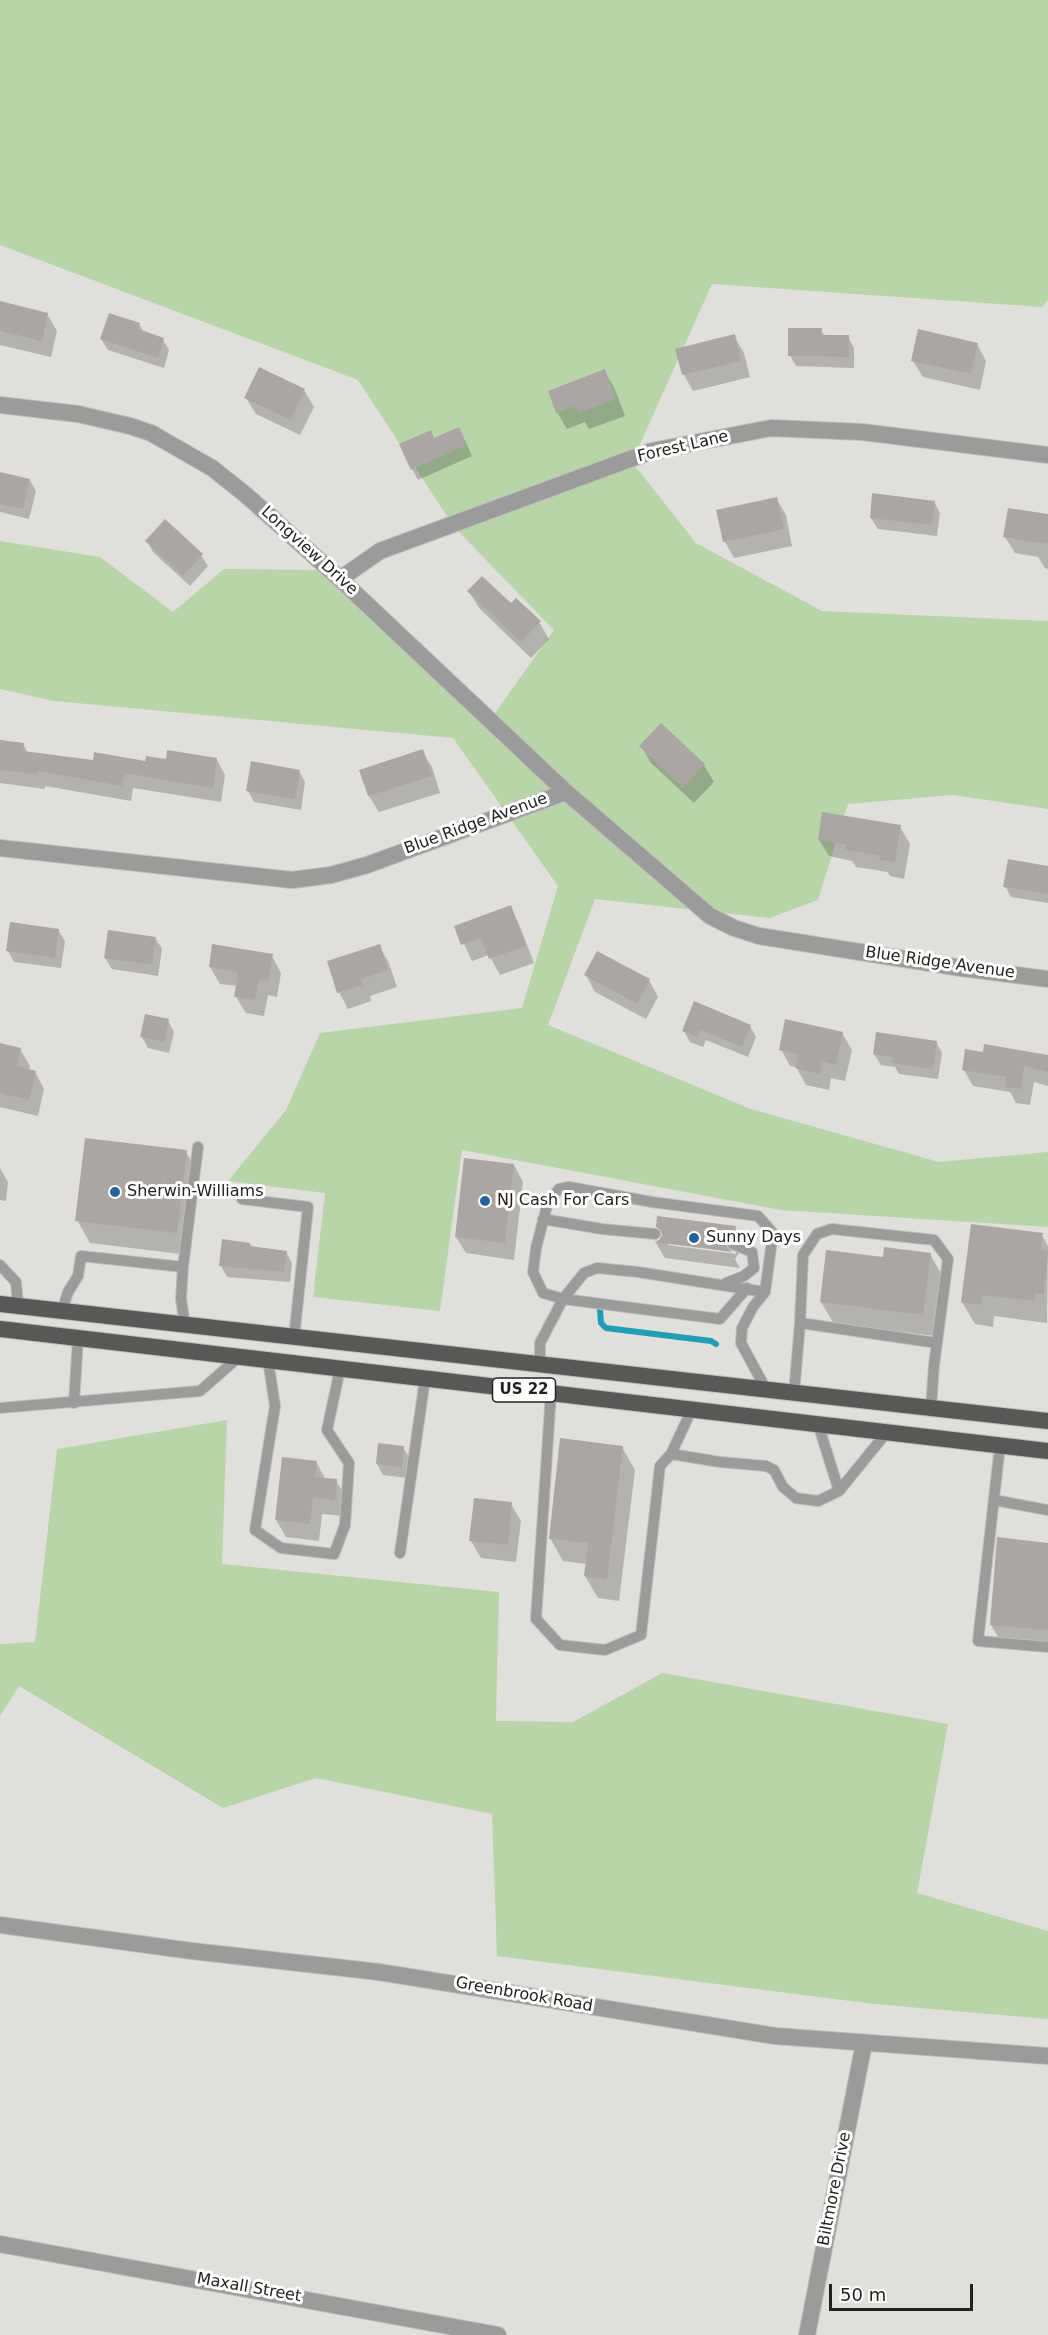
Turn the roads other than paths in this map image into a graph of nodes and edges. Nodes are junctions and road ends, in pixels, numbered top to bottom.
1 (0, 405) edge
2 (1048, 455) edge
3 (340, 579) junction
4 (566, 792) junction
5 (0, 848) edge
6 (1048, 979) edge
7 (198, 1147) dead end
8 (242, 1198) dead end
9 (543, 1219) junction
10 (655, 1234) dead end
11 (733, 1244) dead end
12 (0, 1264) edge
13 (183, 1267) junction
14 (724, 1284) junction
15 (747, 1288) junction
16 (765, 1292) junction
17 (562, 1299) junction
18 (0, 1304) edge
19 (18, 1306) junction
20 (62, 1311) junction
21 (800, 1323) junction
22 (185, 1325) junction
23 (0, 1329) edge
24 (78, 1338) junction
25 (294, 1338) junction
26 (937, 1343) junction
27 (239, 1357) junction
28 (268, 1360) junction
29 (540, 1366) junction
30 (340, 1369) junction
31 (425, 1379) junction
32 (767, 1391) junction
33 (551, 1393) junction
34 (794, 1393) junction
35 (74, 1403) junction
36 (0, 1408) edge
37 (931, 1408) junction
38 (692, 1409) junction
39 (1048, 1421) edge
40 (818, 1424) junction
41 (887, 1432) junction
42 (1000, 1445) junction
43 (1048, 1450) edge
44 (671, 1454) junction
45 (839, 1491) junction
46 (994, 1500) junction
47 (1048, 1510) edge
48 (400, 1553) dead end
49 (1048, 1647) edge
50 (0, 1924) edge
51 (864, 2043) junction
52 (1048, 2056) edge
53 (0, 2244) edge
54 (498, 2335) edge
55 (807, 2335) edge

1 - 3 street, Longview Drive
2 - 3 street, Forest Lane
3 - 4 street, Longview Drive
4 - 5 street, Blue Ridge Avenue
4 - 6 street, Blue Ridge Avenue
7 - 13 lane
8 - 25 lane
9 - 10 lane
9 - 16 lane
9 - 17 lane
11 - 14 lane
12 - 19 lane
13 - 20 lane
13 - 22 lane
14 - 15 lane
14 - 17 lane
15 - 16 lane
15 - 17 lane
16 - 32 lane
17 - 29 lane
18 - 19 highway, US 22
19 - 20 highway, US 22
20 - 22 highway, US 22
21 - 26 lane
21 - 26 lane
21 - 34 lane
22 - 25 highway, US 22
23 - 24 highway, US 22
24 - 27 highway, US 22
24 - 35 lane
25 - 29 highway, US 22
26 - 37 lane
27 - 28 highway, US 22
27 - 35 lane
28 - 30 highway, US 22
28 - 30 lane
29 - 32 highway, US 22
30 - 31 highway, US 22
31 - 33 highway, US 22
31 - 48 lane
32 - 34 highway, US 22
33 - 38 highway, US 22
33 - 44 lane
34 - 37 highway, US 22
35 - 36 lane
37 - 39 highway, US 22
38 - 40 highway, US 22
38 - 44 lane
40 - 41 highway, US 22
40 - 45 lane
41 - 42 highway, US 22
41 - 45 lane
42 - 43 highway, US 22
42 - 46 lane
44 - 45 lane
46 - 47 lane
46 - 49 lane
50 - 51 street, Greenbrook Road
51 - 52 street, Greenbrook Road
51 - 55 street, Biltmore Drive
53 - 54 street, Maxall Street

